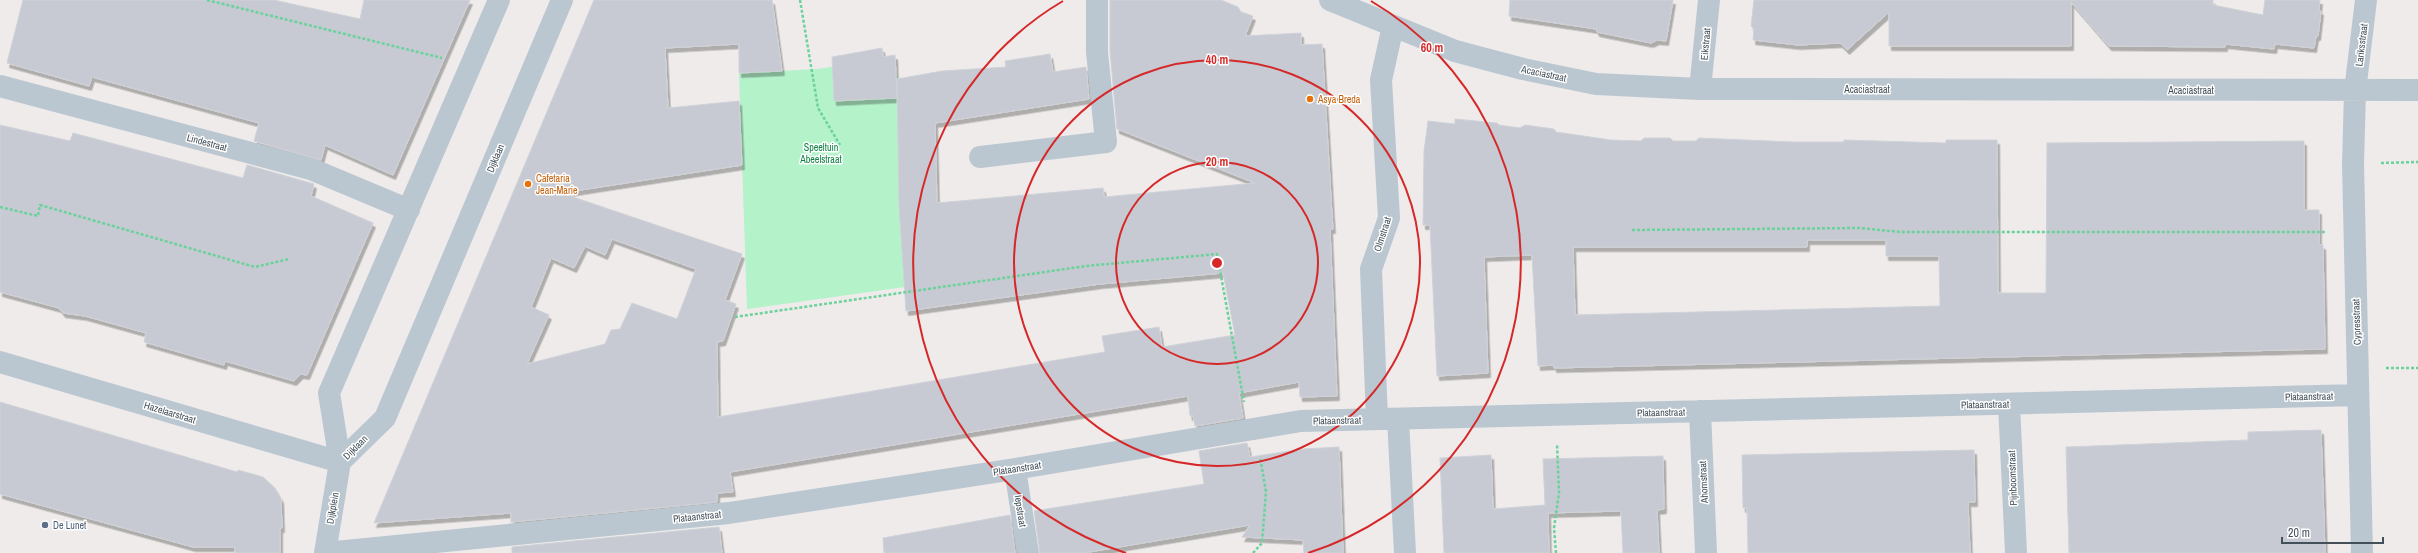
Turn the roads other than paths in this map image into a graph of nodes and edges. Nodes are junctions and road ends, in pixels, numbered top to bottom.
1 (499, 0) edge
2 (562, 0) edge
3 (1097, 0) edge
4 (1330, 0) edge
5 (1709, 0) edge
6 (2366, 0) edge
7 (1394, 26) junction
8 (0, 86) edge
9 (1700, 89) junction
10 (2418, 90) edge
11 (2355, 91) junction
12 (980, 157) dead end
13 (409, 210) junction
14 (0, 362) edge
15 (2358, 395) junction
16 (2009, 404) junction
17 (1700, 411) junction
18 (1388, 419) junction
19 (340, 462) junction
20 (1015, 469) junction
21 (325, 553) edge
22 (1028, 553) edge
23 (1405, 553) edge
24 (1706, 553) edge
25 (2016, 553) edge
26 (2362, 553) edge

1 - 13 street, Dijklaan
2 - 19 street, Dijklaan
3 - 12 street
4 - 7 street, Acaciastraat
5 - 9 street, Eikstraat
6 - 11 street, Lariksstraat
7 - 9 street, Acaciastraat
7 - 18 street, Olmstraat
8 - 13 street, Lindestraat
9 - 11 street, Acaciastraat
10 - 11 street, Acaciastraat
11 - 15 street, Cypresstraat
13 - 19 street, Dijklaan
14 - 19 street, Hazelaarstraat
15 - 16 street, Plataanstraat
15 - 26 street, Cypresstraat
16 - 17 street, Plataanstraat
16 - 25 street, Pijnboomstraat
17 - 18 street, Plataanstraat
17 - 24 street, Ahornstraat
18 - 20 street, Plataanstraat
18 - 23 street, Olmstraat
19 - 21 street, Dijkplein
20 - 21 street, Plataanstraat
20 - 22 street, Iepstraat

